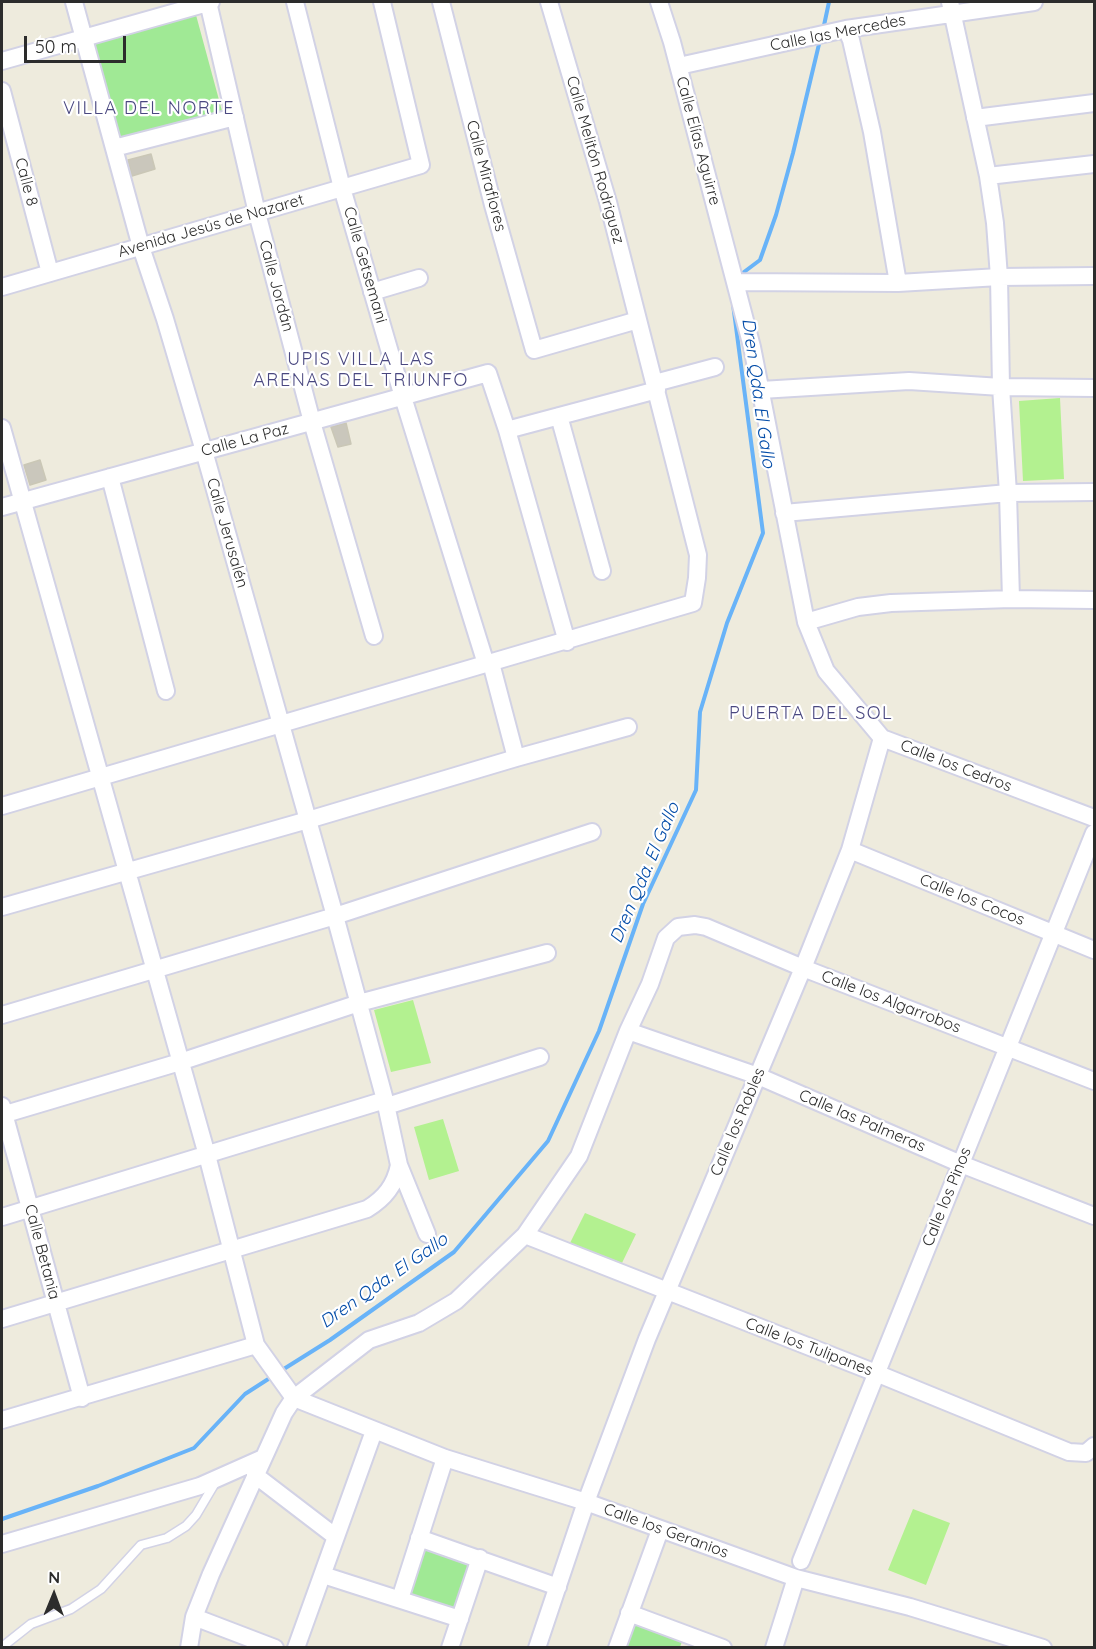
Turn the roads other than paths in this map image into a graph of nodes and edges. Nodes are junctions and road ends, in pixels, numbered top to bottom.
1 (74, 2) edge
2 (210, 2) edge
3 (295, 2) edge
4 (382, 2) edge
5 (441, 2) edge
6 (549, 2) edge
7 (659, 2) edge
8 (1034, 2) edge
9 (951, 7) edge
10 (846, 28) junction
11 (84, 37) junction
12 (2, 61) edge
13 (679, 66) junction
14 (2, 91) edge
15 (1095, 103) edge
16 (235, 117) junction
17 (975, 118) junction
18 (114, 148) junction
19 (1095, 164) edge
20 (988, 176) junction
21 (342, 188) junction
22 (257, 213) junction
23 (141, 247) junction
24 (50, 273) junction
25 (1095, 276) edge
26 (999, 277) junction
27 (418, 278) dead end
28 (735, 282) junction
29 (898, 283) junction
30 (2, 287) edge
31 (372, 292) junction
32 (638, 320) junction
33 (715, 367) dead end
34 (656, 386) junction
35 (1001, 387) junction
36 (1095, 388) edge
37 (761, 390) junction
38 (403, 397) junction
39 (559, 416) junction
40 (312, 422) junction
41 (2, 428) edge
42 (507, 430) junction
43 (204, 451) junction
44 (110, 477) junction
45 (1095, 492) edge
46 (1008, 493) junction
47 (22, 502) junction
48 (2, 507) edge
49 (784, 513) junction
50 (602, 571) dead end
51 (1011, 599) junction
52 (1095, 600) edge
53 (806, 622) junction
54 (374, 636) dead end
55 (567, 642) junction
56 (489, 664) junction
57 (166, 690) dead end
58 (281, 724) junction
59 (628, 727) dead end
60 (882, 738) junction
61 (516, 758) junction
62 (100, 777) junction
63 (2, 806) edge
64 (1095, 818) edge
65 (308, 820) junction
66 (592, 832) dead end
67 (1095, 833) edge
68 (850, 850) junction
69 (127, 872) junction
70 (2, 908) edge
71 (335, 915) junction
72 (1054, 933) junction
73 (1095, 950) edge
74 (547, 953) dead end
75 (803, 968) junction
76 (154, 971) junction
77 (360, 1003) junction
78 (2, 1015) edge
79 (628, 1031) junction
80 (1009, 1047) junction
81 (540, 1057) dead end
82 (180, 1062) junction
83 (758, 1076) junction
84 (1095, 1081) edge
85 (386, 1103) junction
86 (2, 1112) edge
87 (207, 1155) junction
88 (961, 1164) junction
89 (399, 1165) junction
90 (30, 1208) junction
91 (1095, 1216) edge
92 (2, 1217) edge
93 (427, 1234) dead end
94 (525, 1235) junction
95 (232, 1250) junction
96 (666, 1291) junction
97 (56, 1303) junction
98 (2, 1318) edge
99 (256, 1345) junction
100 (876, 1373) junction
101 (82, 1398) junction
102 (294, 1398) junction
103 (2, 1420) edge
104 (374, 1431) junction
105 (1094, 1447) edge
106 (263, 1458) junction
107 (445, 1458) junction
108 (255, 1475) junction
109 (219, 1478) junction
110 (586, 1502) junction
111 (660, 1530) junction
112 (336, 1537) junction
113 (419, 1538) junction
114 (2, 1544) edge
115 (480, 1558) junction
116 (801, 1561) dead end
117 (323, 1575) junction
118 (796, 1578) junction
119 (558, 1587) junction
120 (400, 1599) junction
121 (629, 1613) junction
122 (194, 1617) junction
123 (460, 1619) junction
124 (689, 1642) edge
125 (2, 1647) edge
126 (189, 1647) edge
127 (275, 1647) edge
128 (296, 1647) edge
129 (450, 1647) edge
130 (537, 1647) edge
131 (617, 1647) edge
132 (723, 1647) edge
133 (774, 1647) edge
134 (1043, 1647) edge

1 - 11 street, Calle Jerusalén
2 - 11 street
2 - 16 street, Calle Jordán
3 - 21 street, Calle Getsemani
4 - 21 street, Avenida Jesús de Nazaret
5 - 32 street, Calle Miraflores
6 - 32 street, Calle Melitón Rodriguez
7 - 13 street, Calle Elías Aguirre
8 - 9 street, Calle las Mercedes
9 - 10 street, Calle las Mercedes
9 - 17 street
10 - 13 street, Calle las Mercedes
10 - 29 street
11 - 12 street
11 - 18 street, Calle Jerusalén
13 - 28 street, Calle Elías Aguirre
14 - 24 street, Calle 8
15 - 17 street
16 - 18 street
16 - 22 street, Calle Jordán
17 - 20 street
18 - 23 street, Calle Jerusalén
19 - 20 street
20 - 26 street
21 - 22 street, Avenida Jesús de Nazaret
21 - 31 street, Calle Getsemani
22 - 23 street, Avenida Jesús de Nazaret
22 - 40 street, Calle Jordán
23 - 24 street, Avenida Jesús de Nazaret
23 - 43 street, Calle Jerusalén
24 - 30 street, Avenida Jesús de Nazaret
25 - 26 street
26 - 29 street
26 - 35 street
27 - 31 street
28 - 29 street
28 - 37 street, Calle Elías Aguirre
31 - 38 street, Calle Getsemani
32 - 34 street, Calle Melitón Rodriguez
33 - 34 street
34 - 39 street
34 - 55 street, Calle Melitón Rodriguez
35 - 36 street
35 - 37 street
35 - 46 street
37 - 49 street, Calle Elías Aguirre
38 - 40 street, Calle La Paz
38 - 42 street, Calle La Paz
38 - 56 street, Calle Getsemani
39 - 42 street
39 - 50 street
40 - 43 street, Calle La Paz
40 - 54 street, Calle Jordán
41 - 47 street
42 - 55 street
43 - 44 street, Calle La Paz
43 - 58 street, Calle Jerusalén
44 - 47 street, Calle La Paz
44 - 57 street
45 - 46 street
46 - 49 street
46 - 51 street
47 - 48 street, Calle La Paz
47 - 62 street
49 - 53 street, Calle los Cedros
51 - 52 street
51 - 53 street
53 - 60 street, Calle los Cedros
55 - 56 street
56 - 58 street
56 - 61 street, Calle Getsemani
58 - 62 street
58 - 65 street, Calle Jerusalén
59 - 61 street
60 - 64 street, Calle los Cedros
60 - 68 street, Calle los Robles
61 - 65 street
62 - 63 street
62 - 69 street
65 - 69 street
65 - 71 street, Calle Jerusalén
66 - 71 street
67 - 72 street, Calle los Pinos
68 - 72 street, Calle los Cocos
68 - 75 street, Calle los Robles
69 - 70 street
69 - 76 street
71 - 76 street
71 - 77 street, Calle Jerusalén
72 - 73 street, Calle los Cocos
72 - 80 street, Calle los Pinos
74 - 77 street
75 - 79 street, Calle los Algarrobos
75 - 80 street, Calle los Algarrobos
75 - 83 street, Calle los Robles
76 - 78 street
76 - 82 street
77 - 82 street
77 - 85 street, Calle Jerusalén
79 - 83 street, Calle las Palmeras
79 - 94 street
80 - 84 street, Calle los Algarrobos
80 - 88 street, Calle los Pinos
81 - 85 street
82 - 86 street
82 - 87 street
83 - 88 street, Calle las Palmeras
83 - 96 street, Calle los Robles
85 - 87 street
85 - 89 street, Calle Jerusalén
86 - 90 street, Calle Betania
87 - 90 street
87 - 95 street
88 - 91 street, Calle las Palmeras
88 - 100 street, Calle los Pinos
89 - 93 street, Calle Jerusalén
89 - 95 street
90 - 92 street
90 - 97 street, Calle Betania
94 - 96 street, Calle los Tulipanes
94 - 102 street
95 - 97 street
95 - 99 street
96 - 100 street, Calle los Tulipanes
96 - 110 street, Calle los Robles
97 - 98 street
97 - 101 street, Calle Betania
99 - 101 street
99 - 102 street
100 - 105 street, Calle los Tulipanes
100 - 116 street, Calle los Pinos
101 - 103 street
102 - 104 street, Calle los Geranios
102 - 106 street
104 - 107 street, Calle los Geranios
104 - 112 street
106 - 108 street
106 - 109 street
107 - 110 street, Calle los Geranios
107 - 113 street
108 - 112 street
108 - 122 street
109 - 114 street
109 - 125 lane
110 - 111 street, Calle los Geranios
110 - 119 street, Calle los Robles
111 - 118 street, Calle los Geranios
111 - 121 street
112 - 117 street
113 - 115 street
113 - 120 street
115 - 119 street
115 - 123 street
117 - 120 street
117 - 128 street
118 - 133 street
118 - 134 street, Calle los Geranios
119 - 130 street, Calle los Robles
120 - 123 street
121 - 124 street
121 - 131 street
122 - 126 street
122 - 127 street
123 - 129 street
124 - 132 street

